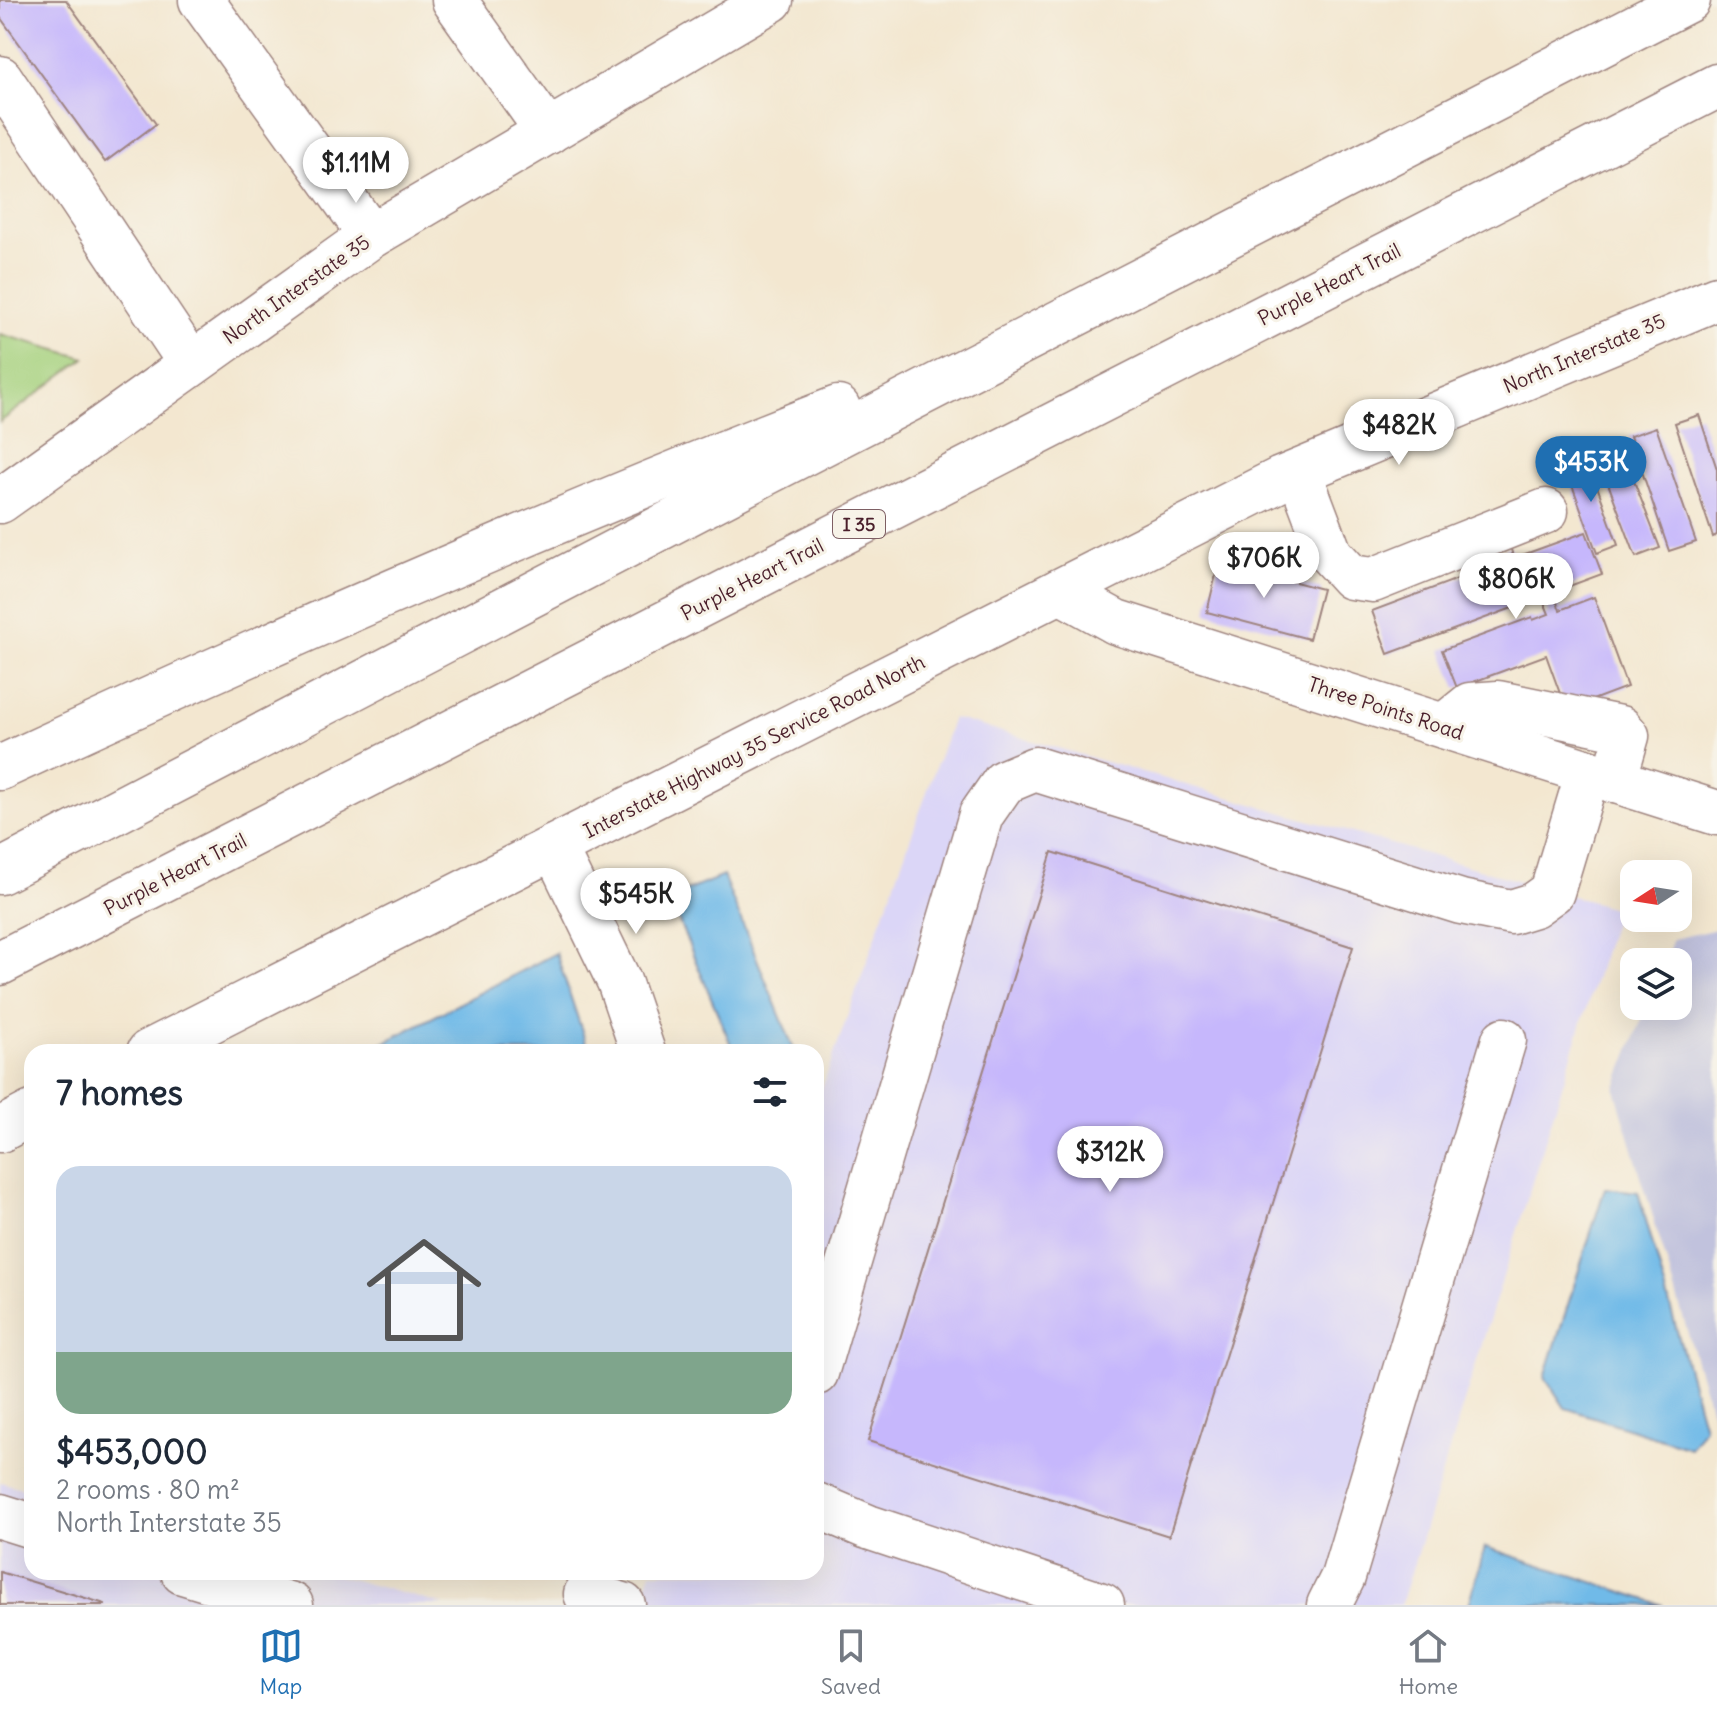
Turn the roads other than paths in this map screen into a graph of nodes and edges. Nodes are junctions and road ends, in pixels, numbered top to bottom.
1 (201, 0) edge
2 (454, 0) edge
3 (771, 0) edge
4 (1688, 0) edge
5 (0, 78) edge
6 (1717, 86) edge
7 (548, 132) junction
8 (371, 236) junction
9 (1717, 298) edge
10 (1056, 323) junction
11 (191, 364) junction
12 (1299, 472) junction
13 (0, 501) edge
14 (1546, 511) dead end
15 (1060, 591) junction
16 (0, 768) edge
17 (1601, 776) junction
18 (1717, 813) edge
19 (554, 847) junction
20 (0, 872) edge
21 (0, 963) edge
22 (1504, 1040) dead end
23 (165, 1044) edge
24 (640, 1044) edge
25 (24, 1117) edge
26 (0, 1130) edge
27 (824, 1346) edge
28 (824, 1508) edge
29 (0, 1516) edge
30 (24, 1524) edge
31 (209, 1580) edge
32 (291, 1605) edge
33 (1102, 1605) edge
34 (1329, 1605) edge

1 - 8 main road
2 - 7 main road
3 - 7 main road, North Interstate 35
4 - 10 main road
5 - 11 main road
6 - 21 main road, Purple Heart Trail / I 35
7 - 8 main road, North Interstate 35
8 - 11 main road, North Interstate 35
9 - 12 main road, North Interstate 35
10 - 16 main road
10 - 20 main road
11 - 13 main road, North Interstate 35
12 - 14 main road
12 - 15 main road, North Interstate 35
15 - 17 main road, Three Points Road
15 - 19 main road, Interstate Highway 35 Service Road North
17 - 18 main road
17 - 27 main road
19 - 23 main road, Interstate Highway 35 Service Road North
19 - 24 main road
22 - 34 main road
25 - 26 main road
28 - 33 main road
29 - 30 main road
31 - 32 main road

